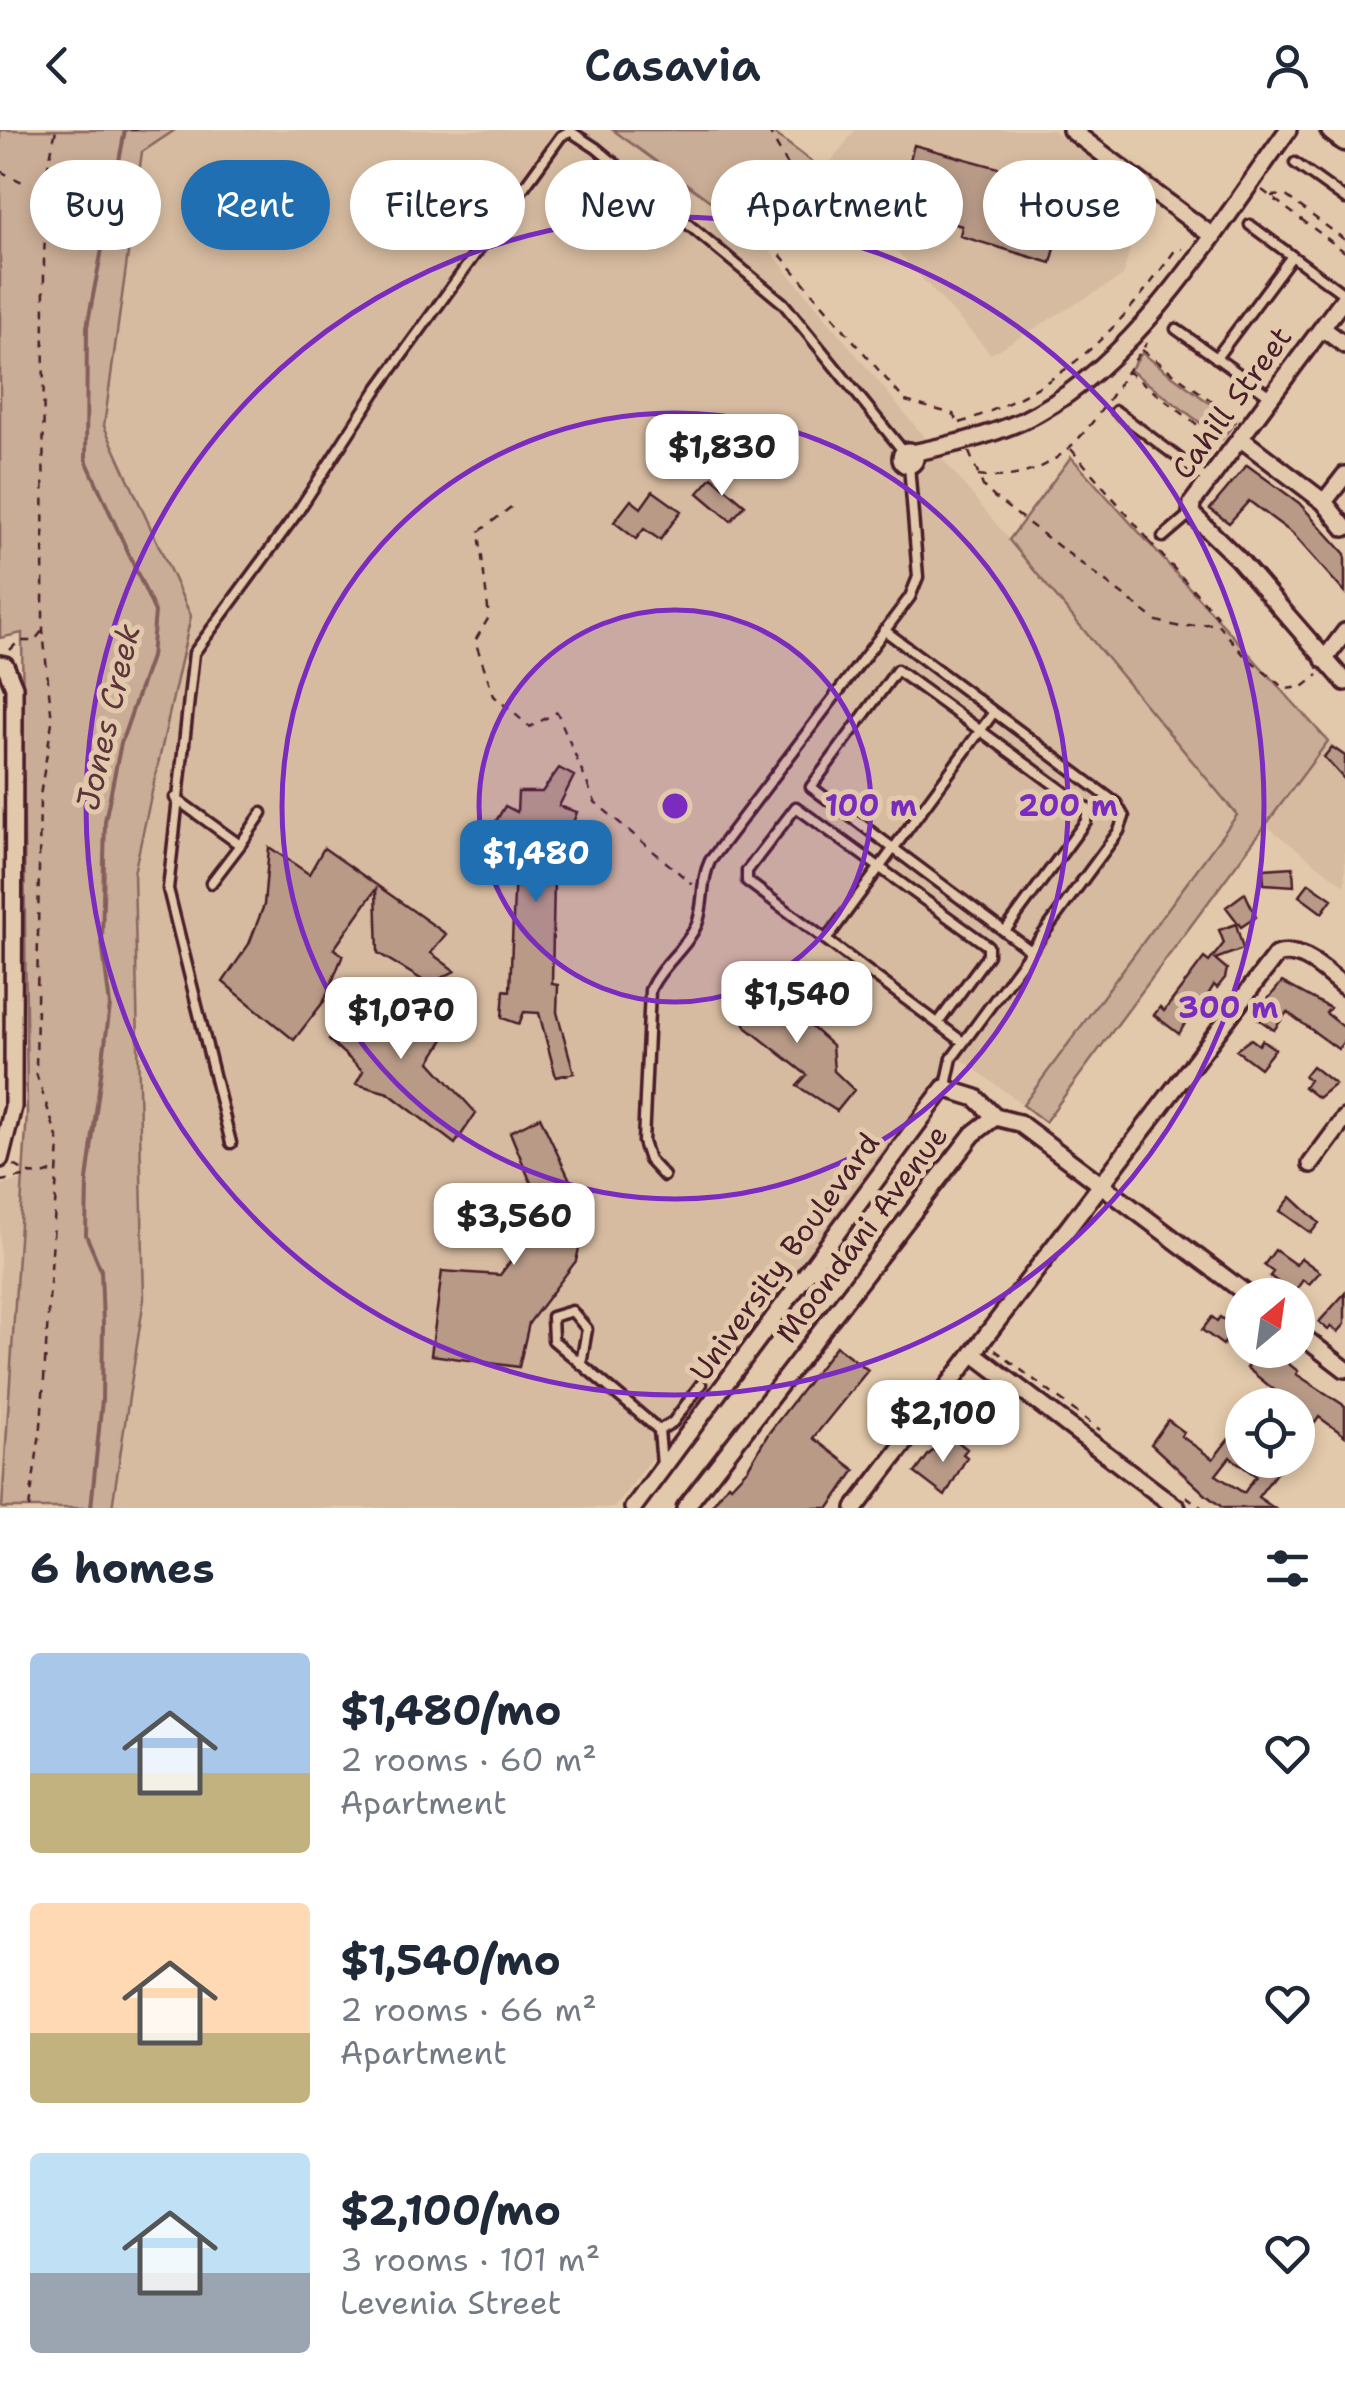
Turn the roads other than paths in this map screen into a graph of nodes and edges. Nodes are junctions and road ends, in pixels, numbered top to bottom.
1 (1071, 130) edge
2 (1288, 130) edge
3 (1332, 130) edge
4 (1345, 140) edge
5 (1108, 158) joint
6 (1296, 163) dead end
7 (1345, 200) edge
8 (1250, 224) dead end
9 (1211, 235) junction
10 (1292, 256) junction
11 (1345, 296) edge
12 (1322, 328) junction
13 (1176, 329) dead end
14 (1345, 345) edge
15 (1216, 358) junction
16 (1271, 397) junction
17 (1116, 410) dead end
18 (1240, 438) junction
19 (910, 457) junction
20 (1345, 474) edge
21 (1209, 480) junction
22 (1324, 502) junction
23 (1191, 514) junction
24 (1345, 528) edge
25 (1160, 533) road end
26 (884, 630) junction
27 (1345, 632) edge
28 (3, 664) edge
29 (1322, 667) junction
30 (1345, 682) edge
31 (994, 712) junction
32 (981, 730) junction
33 (174, 798) junction
34 (262, 813) dead end
35 (240, 845) junction
36 (893, 849) junction
37 (880, 866) junction
38 (210, 883) dead end
39 (1005, 931) junction
40 (826, 940) junction
41 (1031, 951) junction
42 (1345, 987) edge
43 (7, 999) edge
44 (938, 1024) junction
45 (963, 1042) junction
46 (946, 1086) junction
47 (995, 1117) junction
48 (1345, 1118) edge
49 (231, 1143) dead end
50 (2, 1159) edge
51 (1311, 1164) dead end
52 (664, 1176) dead end
53 (1103, 1185) junction
54 (1226, 1278) edge
55 (1315, 1346) edge
56 (974, 1352) junction
57 (581, 1364) junction
58 (1345, 1369) edge
59 (701, 1384) dead end
60 (659, 1430) junction
61 (662, 1470) junction
62 (696, 1501) edge
63 (1182, 1502) edge
64 (632, 1508) edge
65 (686, 1508) edge
66 (855, 1508) edge

1 - 5 street
2 - 9 street
3 - 4 street
5 - 9 street
6 - 7 lane
8 - 10 lane
9 - 19 street
10 - 11 lane
10 - 15 lane
11 - 12 street, Cahill Street
12 - 14 street
12 - 16 street, Cahill Street
13 - 15 lane
15 - 16 lane
16 - 18 street, Cahill Street
17 - 21 lane
18 - 21 street, Cahill Street
18 - 22 street
19 - 26 lane
19 - 33 lane
20 - 22 street
21 - 23 street, Cahill Street
22 - 24 street
23 - 25 lane, Cahill Street
23 - 29 street
26 - 31 lane
26 - 52 lane
27 - 29 street
28 - 43 street
29 - 30 street
31 - 32 lane
31 - 41 lane
32 - 36 lane
32 - 36 lane
32 - 39 lane
33 - 35 lane
33 - 49 lane
34 - 35 lane
35 - 38 lane
36 - 37 lane
36 - 39 lane
37 - 40 lane
37 - 40 lane
37 - 44 lane
39 - 41 lane
40 - 44 lane
41 - 45 lane
42 - 53 street
43 - 50 street
44 - 45 lane
45 - 46 lane
46 - 47 street
46 - 61 street, University Boulevard
47 - 53 street
47 - 62 street, Moondani Avenue
48 - 51 street
53 - 54 street
53 - 56 street
55 - 58 street
56 - 63 street
56 - 66 street
57 - 57 lane
57 - 60 lane
59 - 60 lane
60 - 61 lane
61 - 64 street, University Boulevard
62 - 65 street, Moondani Avenue

